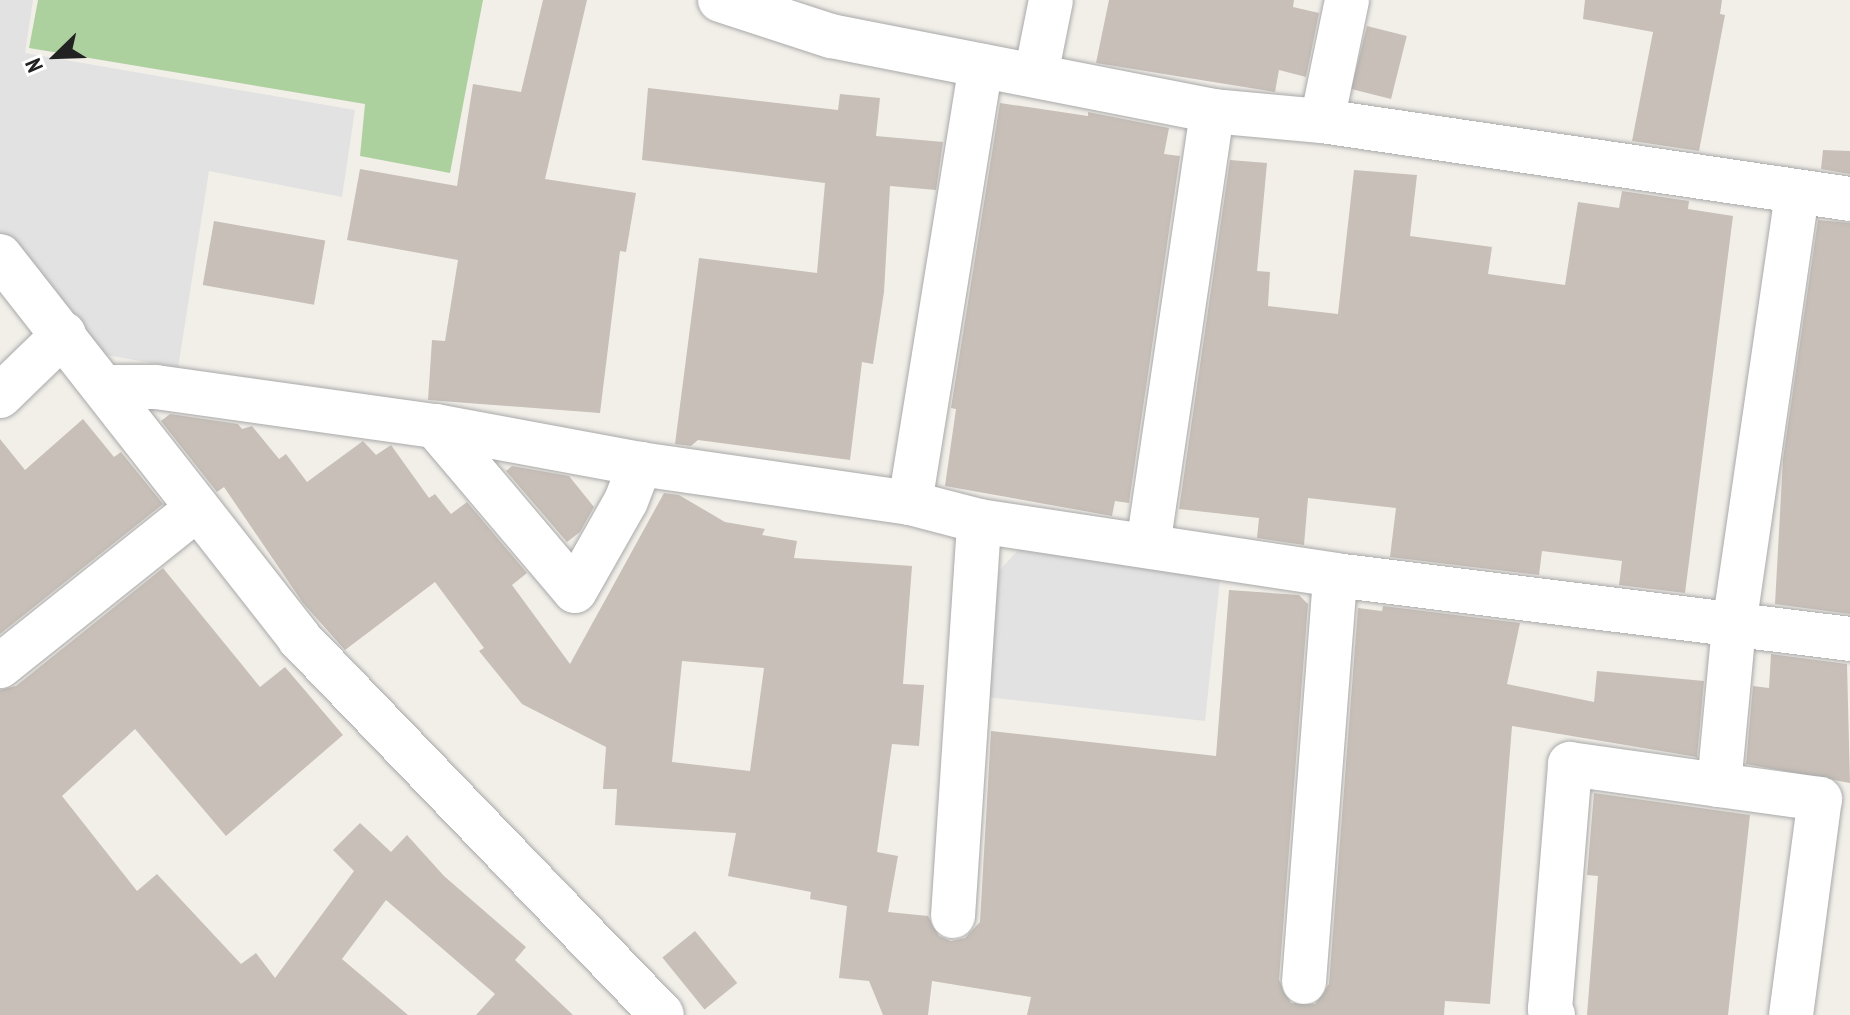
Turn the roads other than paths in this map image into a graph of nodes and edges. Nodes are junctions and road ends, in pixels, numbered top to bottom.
1 (720, 0) edge
2 (1051, 0) edge
3 (1347, 0) edge
4 (833, 18) edge
5 (981, 66) junction
6 (1036, 75) junction
7 (1212, 111) junction
8 (1322, 121) junction
9 (1797, 192) junction
10 (1850, 199) edge
11 (0, 256) edge
12 (64, 334) junction
13 (106, 387) junction
14 (0, 396) edge
15 (435, 426) junction
16 (640, 464) junction
17 (910, 503) junction
18 (197, 509) junction
19 (979, 521) junction
20 (1148, 546) junction
21 (1335, 575) junction
22 (1734, 626) junction
23 (1850, 639) edge
24 (0, 666) edge
25 (1719, 785) junction
26 (953, 916) dead end
27 (1304, 982) dead end
28 (662, 1015) edge
29 (1553, 1015) edge
30 (1791, 1015) edge

1 - 4 street
2 - 6 street
3 - 8 street
4 - 5 street
5 - 6 street
5 - 17 street
6 - 7 street
7 - 8 street
7 - 20 street
8 - 9 street
9 - 10 street
9 - 22 street
11 - 12 street
12 - 13 street
12 - 14 street
13 - 15 street
13 - 18 street
15 - 16 street
15 - 16 street
16 - 17 street
17 - 19 street
18 - 24 street
18 - 28 street
19 - 20 street
19 - 26 street
20 - 21 street
21 - 22 street
21 - 27 street
22 - 23 street
22 - 25 street
25 - 29 street
25 - 30 street

